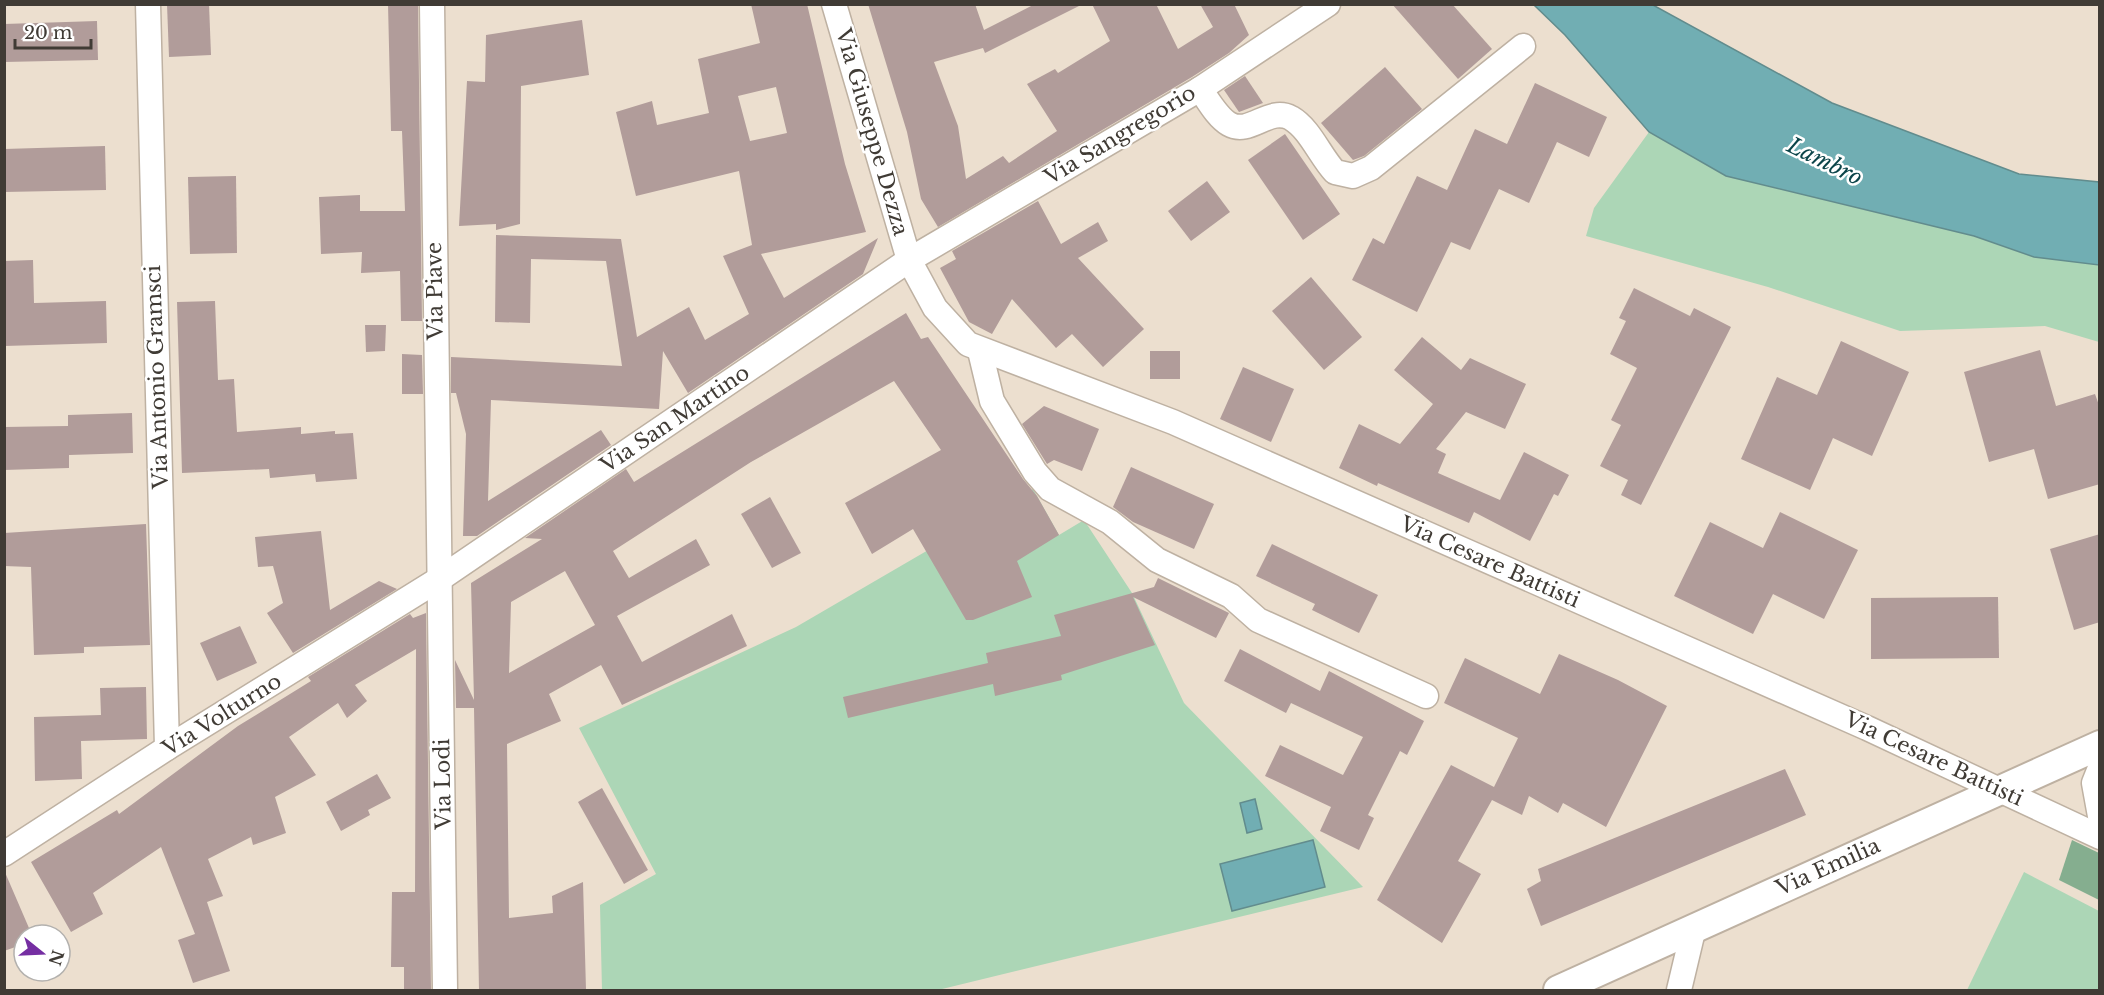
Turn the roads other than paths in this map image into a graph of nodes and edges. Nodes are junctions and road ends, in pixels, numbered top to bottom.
1 (148, 4) edge
2 (432, 4) edge
3 (834, 4) edge
4 (1328, 4) edge
5 (1523, 46) dead end
6 (1200, 89) junction
7 (909, 260) junction
8 (980, 351) junction
9 (441, 578) junction
10 (1426, 696) dead end
11 (2100, 745) edge
12 (167, 748) junction
13 (2100, 768) edge
14 (2000, 789) junction
15 (2100, 816) edge
16 (2100, 837) edge
17 (4, 854) edge
18 (1694, 927) junction
19 (445, 990) edge
20 (1558, 990) edge
21 (1679, 990) edge

1 - 12 street, Via Antonio Gramsci
2 - 9 street, Via Piave
3 - 7 street, Via Giuseppe Dezza
4 - 6 street, Via Sangregorio
5 - 6 street
6 - 7 street, Via Sangregorio
7 - 8 street, Via Cesare Battisti
7 - 9 street, Via San Martino
8 - 10 street
8 - 14 street, Via Cesare Battisti
9 - 12 street, Via Volturno
9 - 19 street, Via Lodi
11 - 14 street, Via Emilia
12 - 17 street, Via Volturno
13 - 15 street
14 - 16 street, Via Cesare Battisti
14 - 18 street, Via Emilia
18 - 20 street, Via Emilia
18 - 21 street

